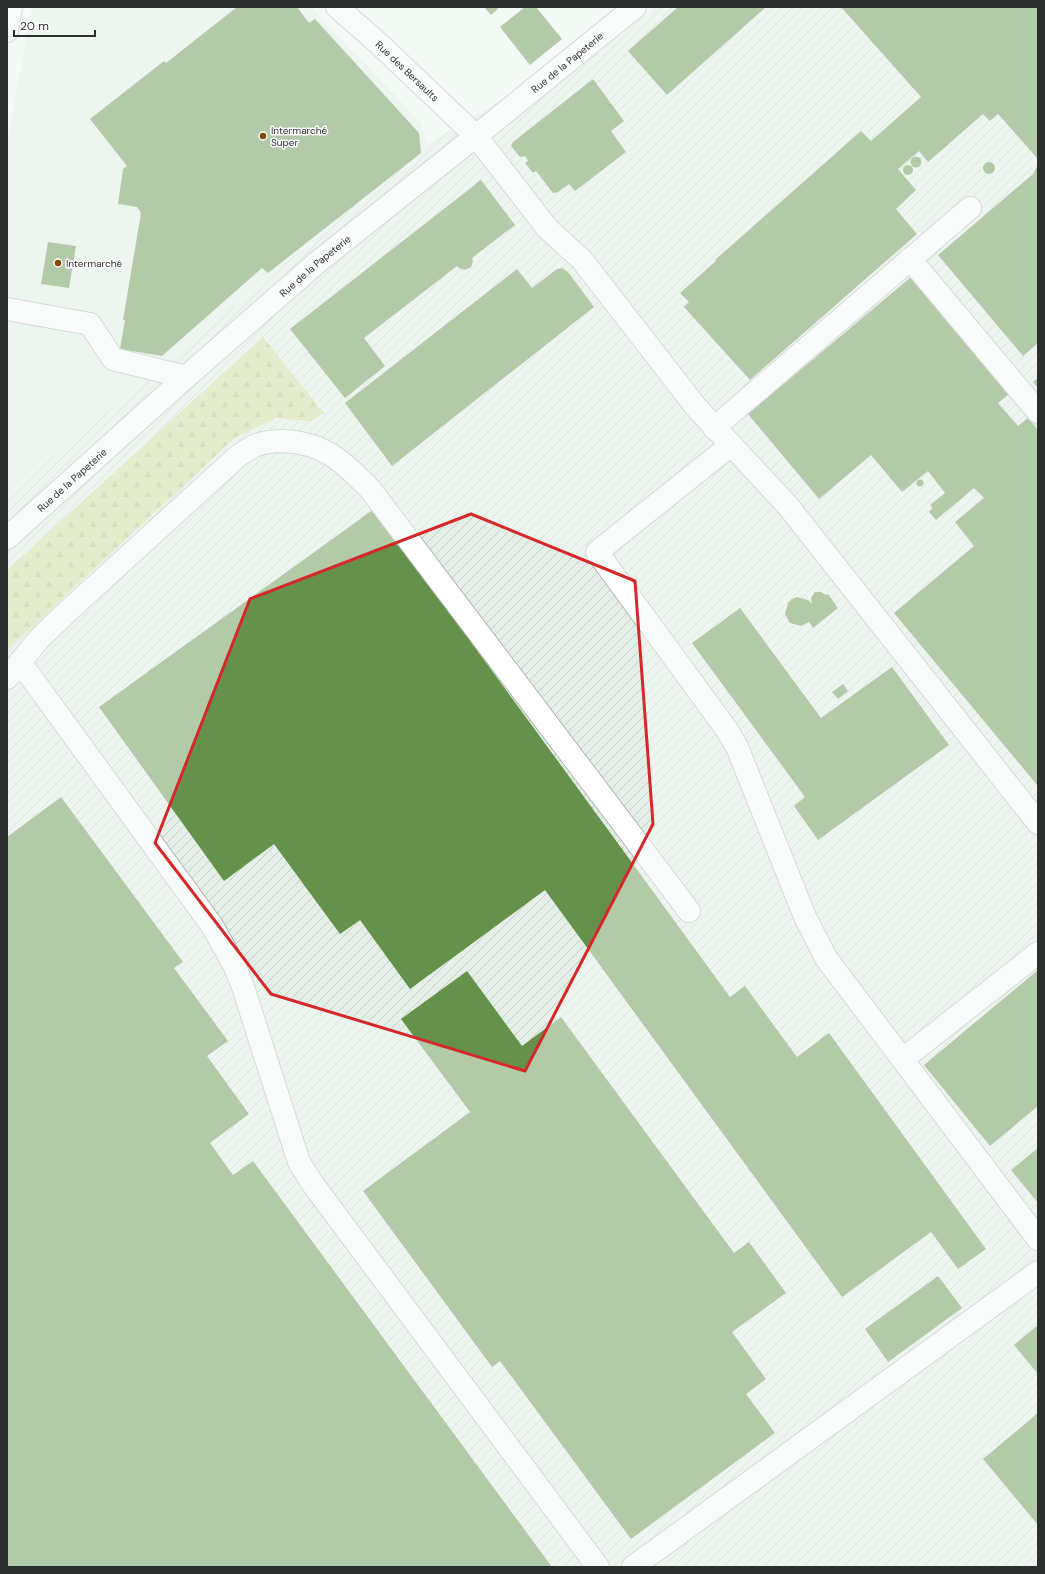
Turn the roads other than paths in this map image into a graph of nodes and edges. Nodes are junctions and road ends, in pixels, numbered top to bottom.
1 (11, 7) edge
2 (338, 7) edge
3 (635, 7) edge
4 (7, 31) edge
5 (476, 136) junction
6 (970, 208) dead end
7 (910, 259) junction
8 (7, 309) edge
9 (186, 377) junction
10 (1038, 412) edge
11 (714, 428) junction
12 (731, 445) junction
13 (7, 538) edge
14 (13, 670) edge
15 (1038, 822) edge
16 (689, 912) dead end
17 (1038, 953) edge
18 (903, 1059) junction
19 (1038, 1239) edge
20 (1038, 1272) edge
21 (641, 1565) edge
22 (598, 1567) edge

1 - 4 street
2 - 5 street, Rue des Bersaults
3 - 5 street, Rue de la Papeterie
5 - 9 street, Rue de la Papeterie
5 - 11 street, Rue des Bersaults
6 - 7 street
7 - 10 street
7 - 11 street
8 - 9 street
9 - 13 street, Rue de la Papeterie
11 - 12 street, Rue des Bersaults
12 - 15 street, Rue des Bersaults
12 - 18 street
14 - 16 street
14 - 22 street
17 - 18 street
18 - 19 street
20 - 21 street

